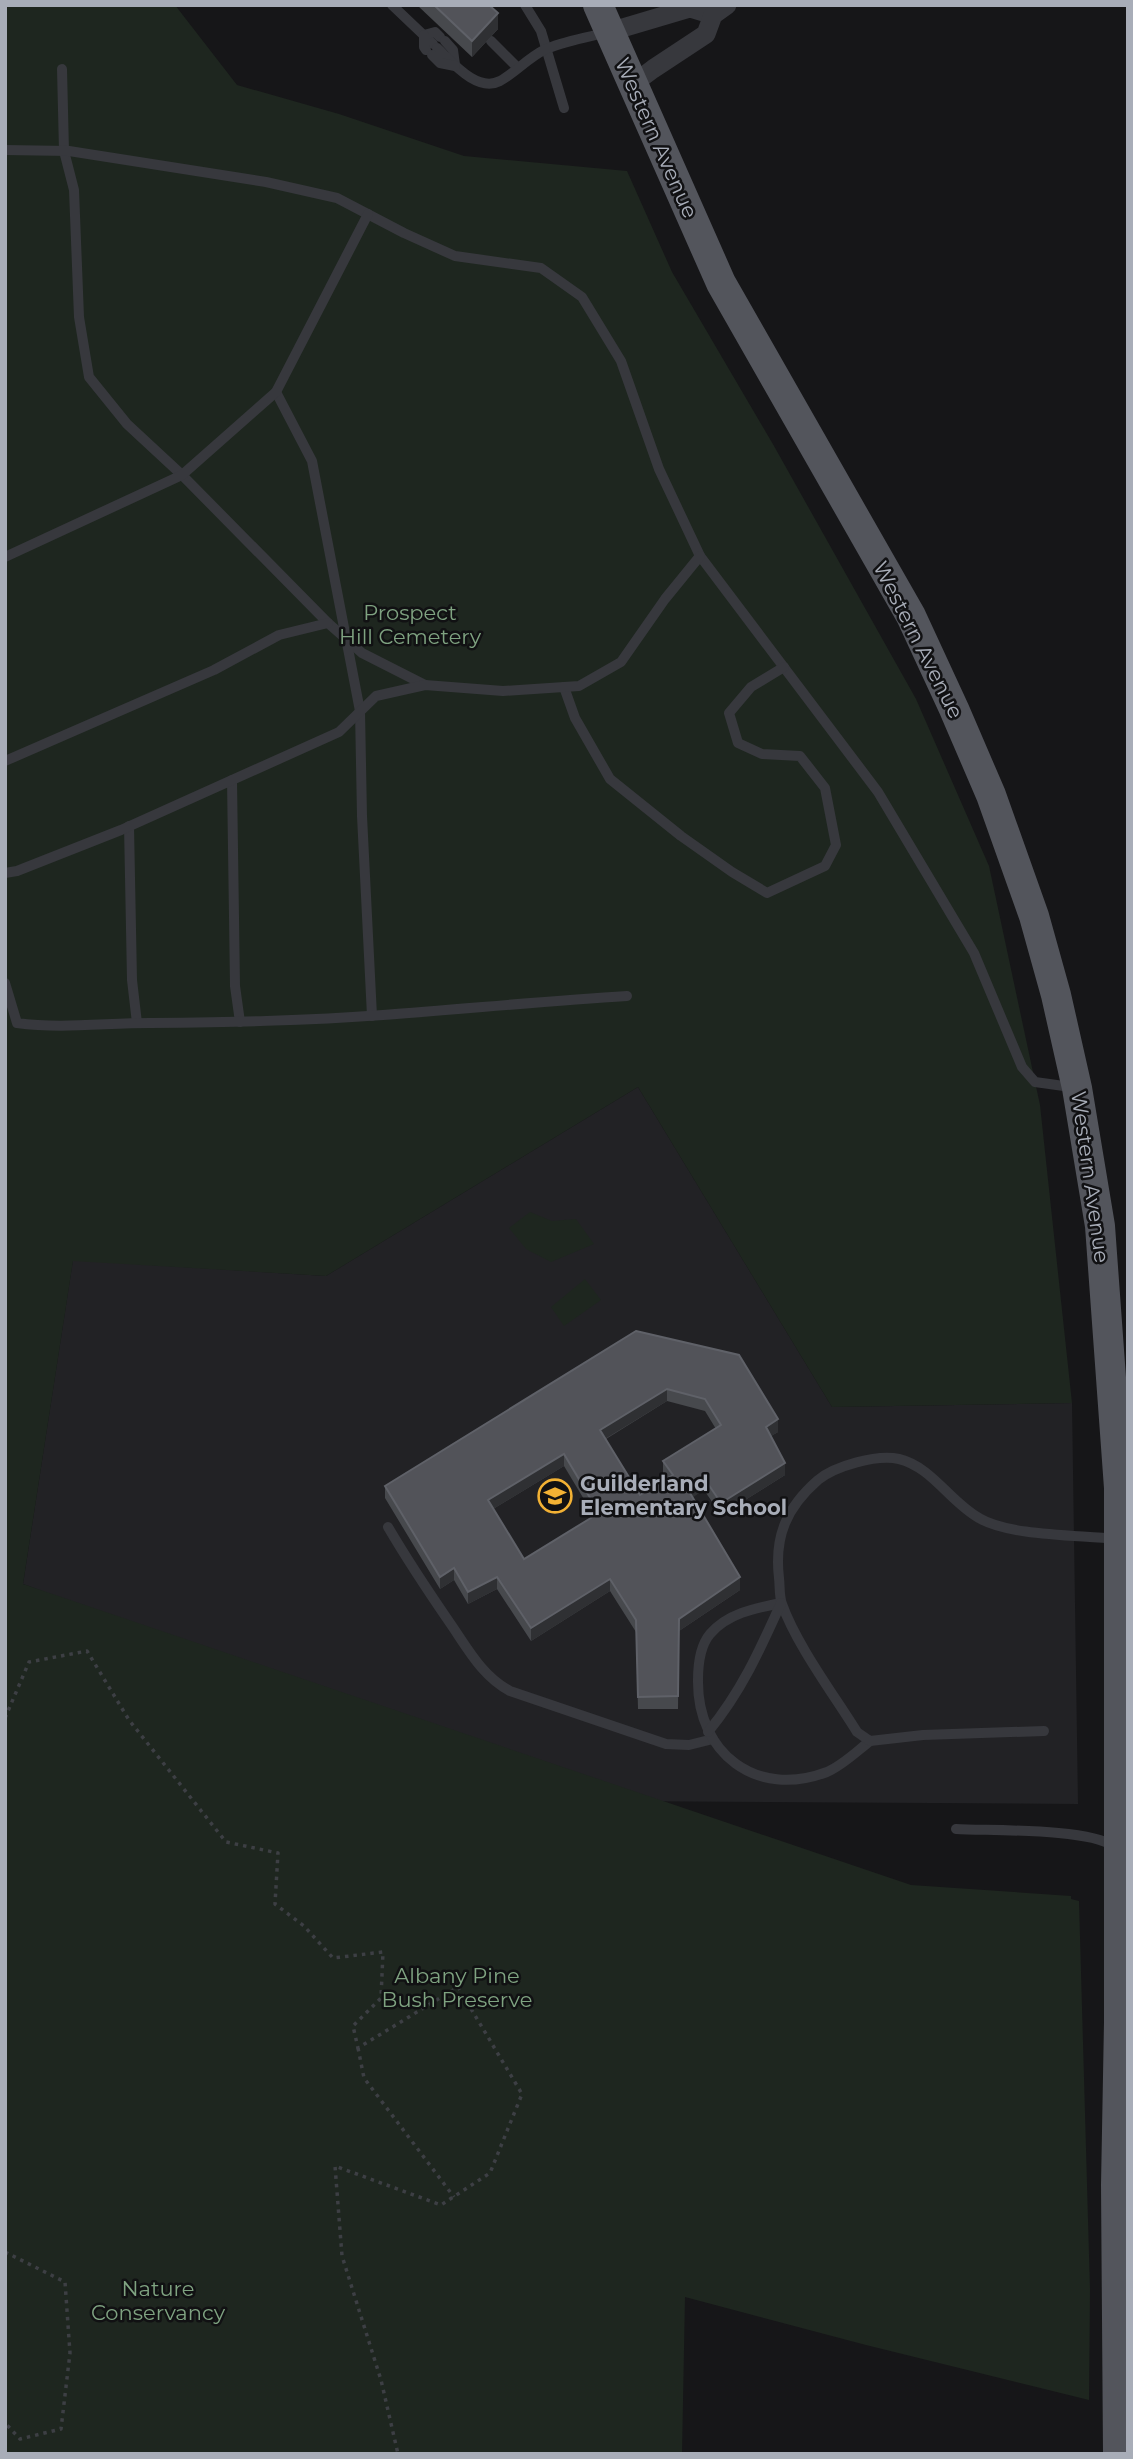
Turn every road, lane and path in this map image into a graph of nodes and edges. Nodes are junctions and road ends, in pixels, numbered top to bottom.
1 (392, 5) edge
2 (525, 5) edge
3 (720, 10) edge
4 (603, 18) edge
5 (424, 35) junction
6 (491, 41) edge
7 (436, 46) junction
8 (546, 49) junction
9 (456, 66) junction
10 (517, 66) junction
11 (62, 69) dead end
12 (633, 85) junction
13 (564, 108) dead end
14 (5, 150) edge
15 (64, 152) junction
16 (368, 214) junction
17 (276, 393) junction
18 (182, 475) junction
19 (700, 556) junction
20 (5, 557) edge
21 (328, 623) junction
22 (347, 640) junction
23 (784, 667) junction
24 (425, 685) junction
25 (564, 687) junction
26 (360, 711) junction
27 (5, 761) edge
28 (232, 779) junction
29 (129, 826) junction
30 (5, 873) edge
31 (5, 983) edge
32 (627, 996) dead end
33 (372, 1016) junction
34 (240, 1022) junction
35 (137, 1023) junction
36 (1077, 1088) junction
37 (388, 1527) dead end
38 (1123, 1539) edge
39 (781, 1603) junction
40 (5, 1718) edge
41 (1044, 1731) dead end
42 (710, 1736) junction
43 (870, 1741) junction
44 (956, 1829) dead end
45 (1119, 1850) junction
46 (358, 2048) junction
47 (1122, 2185) edge
48 (454, 2197) junction
49 (5, 2252) edge
50 (5, 2423) edge
51 (398, 2454) edge
52 (1118, 2454) edge

1 - 5 lane
2 - 8 lane
3 - 4 street
3 - 12 street
4 - 8 lane
4 - 12 main road, Western Avenue
5 - 7 lane
5 - 7 lane
6 - 10 lane
7 - 9 lane
7 - 9 lane
8 - 10 lane
8 - 13 lane
9 - 10 lane
11 - 15 lane
12 - 36 main road, Western Avenue
14 - 15 lane
15 - 16 lane
15 - 18 lane
16 - 17 lane
16 - 19 lane
17 - 18 lane
17 - 22 lane
18 - 20 lane
18 - 21 lane
19 - 23 lane
19 - 25 lane
21 - 22 lane
21 - 27 lane
22 - 24 lane
22 - 26 lane
23 - 25 lane
23 - 36 lane
24 - 25 lane
24 - 26 lane
26 - 28 lane
26 - 33 lane
28 - 29 lane
28 - 34 lane
29 - 30 lane
29 - 35 lane
31 - 35 lane
32 - 33 lane
33 - 34 lane
34 - 35 lane
36 - 38 main road, Western Avenue
37 - 42 lane
38 - 39 lane
38 - 45 main road, Western Avenue
39 - 42 lane
39 - 42 lane
39 - 43 lane
40 - 46 path
41 - 43 lane
42 - 43 lane
44 - 45 lane
45 - 47 main road, Western Avenue
46 - 48 path
46 - 48 path
47 - 52 main road, Western Avenue
48 - 51 path
49 - 50 path

